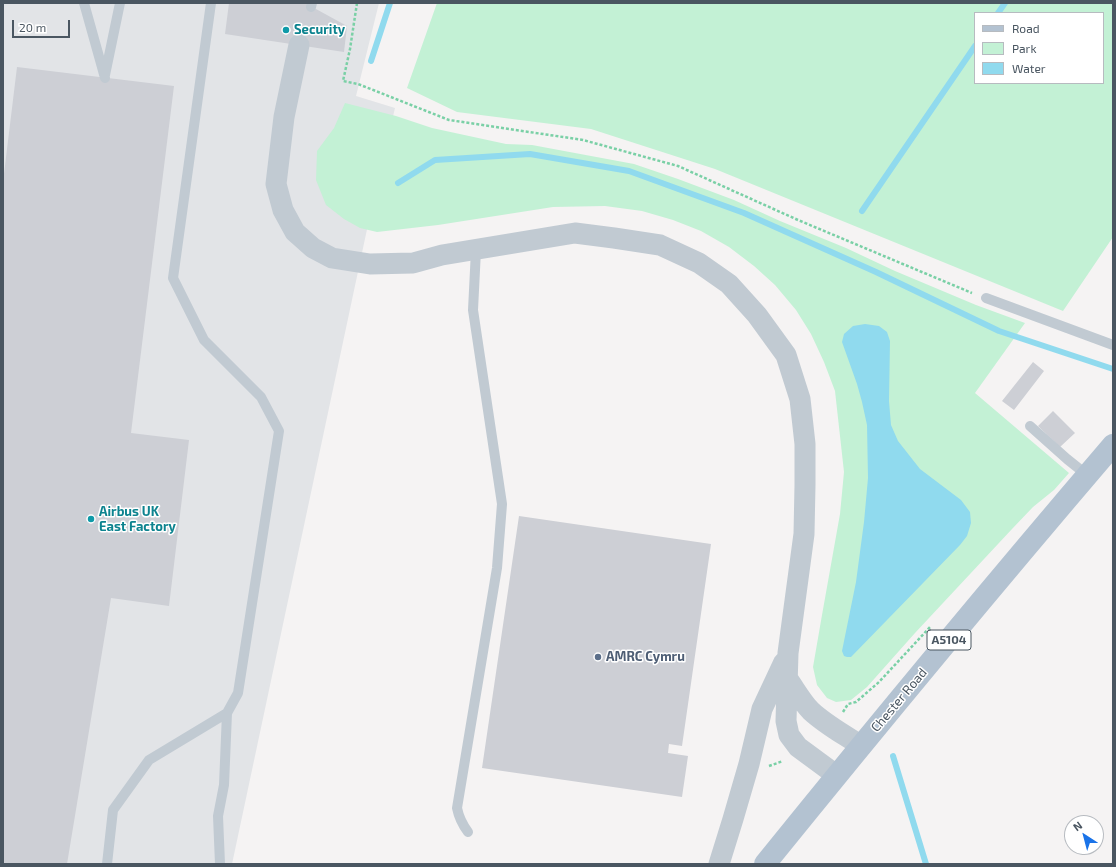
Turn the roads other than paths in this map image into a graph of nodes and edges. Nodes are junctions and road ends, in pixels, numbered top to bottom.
1 (84, 3) edge
2 (120, 3) edge
3 (211, 3) edge
4 (300, 45) dead end
5 (476, 250) junction
6 (986, 298) road end
7 (1113, 345) edge
8 (1030, 426) dead end
9 (1113, 445) edge
10 (1087, 475) junction
11 (788, 653) junction
12 (787, 678) junction
13 (227, 713) junction
14 (861, 746) junction
15 (836, 775) junction
16 (468, 832) dead end
17 (107, 864) edge
18 (220, 864) edge
19 (718, 864) edge
20 (765, 864) edge

1 - 2 lane
3 - 13 lane
4 - 5 street
5 - 11 street
5 - 16 lane
6 - 7 lane
8 - 10 lane
9 - 10 main road, Chester Road / A5104
10 - 14 main road, Chester Road / A5104
11 - 12 street
11 - 19 street
12 - 14 street
12 - 15 street
13 - 17 lane
13 - 18 lane
14 - 15 main road, Chester Road / A5104
15 - 20 main road, Chester Road / A5104

